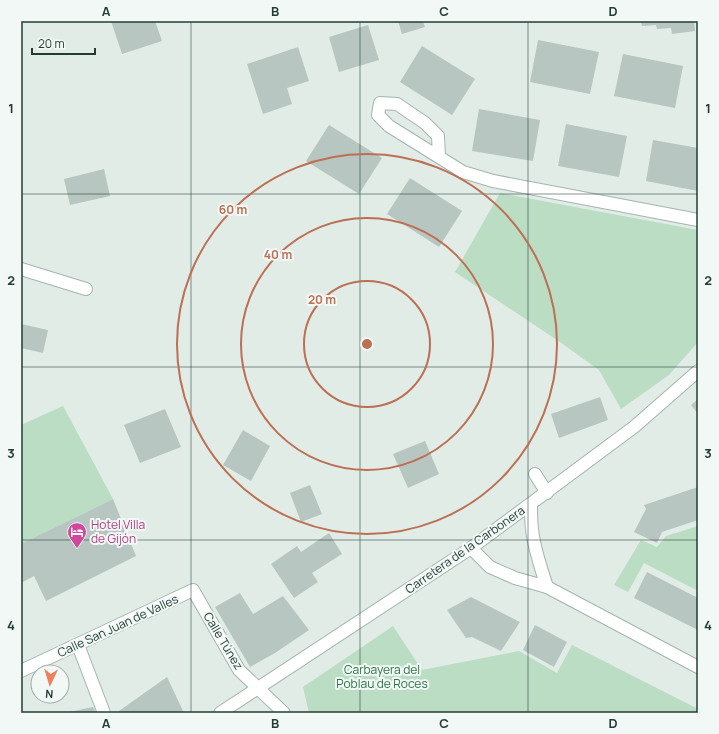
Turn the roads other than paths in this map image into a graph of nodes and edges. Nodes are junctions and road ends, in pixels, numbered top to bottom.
1 (439, 156) junction
2 (698, 220) edge
3 (21, 269) edge
4 (86, 289) dead end
5 (698, 371) edge
6 (535, 474) dead end
7 (548, 493) junction
8 (531, 504) junction
9 (471, 548) junction
10 (547, 587) junction
11 (193, 590) joint
12 (78, 645) junction
13 (698, 667) edge
14 (21, 672) edge
15 (257, 688) junction
16 (104, 713) edge
17 (220, 713) edge
18 (284, 713) edge

1 - 1 street
1 - 2 street
3 - 4 street
5 - 7 street, Carretera de la Carbonera
6 - 7 street
7 - 8 street, Carretera de la Carbonera
8 - 9 street, Carretera de la Carbonera
8 - 10 street
9 - 10 street
9 - 15 street, Carretera de la Carbonera
10 - 13 street
11 - 12 street, Calle San Juan de Valles
11 - 15 street, Calle Túnez
12 - 14 street, Calle San Juan de Valles
12 - 16 street
15 - 17 street, Carretera de la Carbonera
15 - 18 street, Calle Túnez

